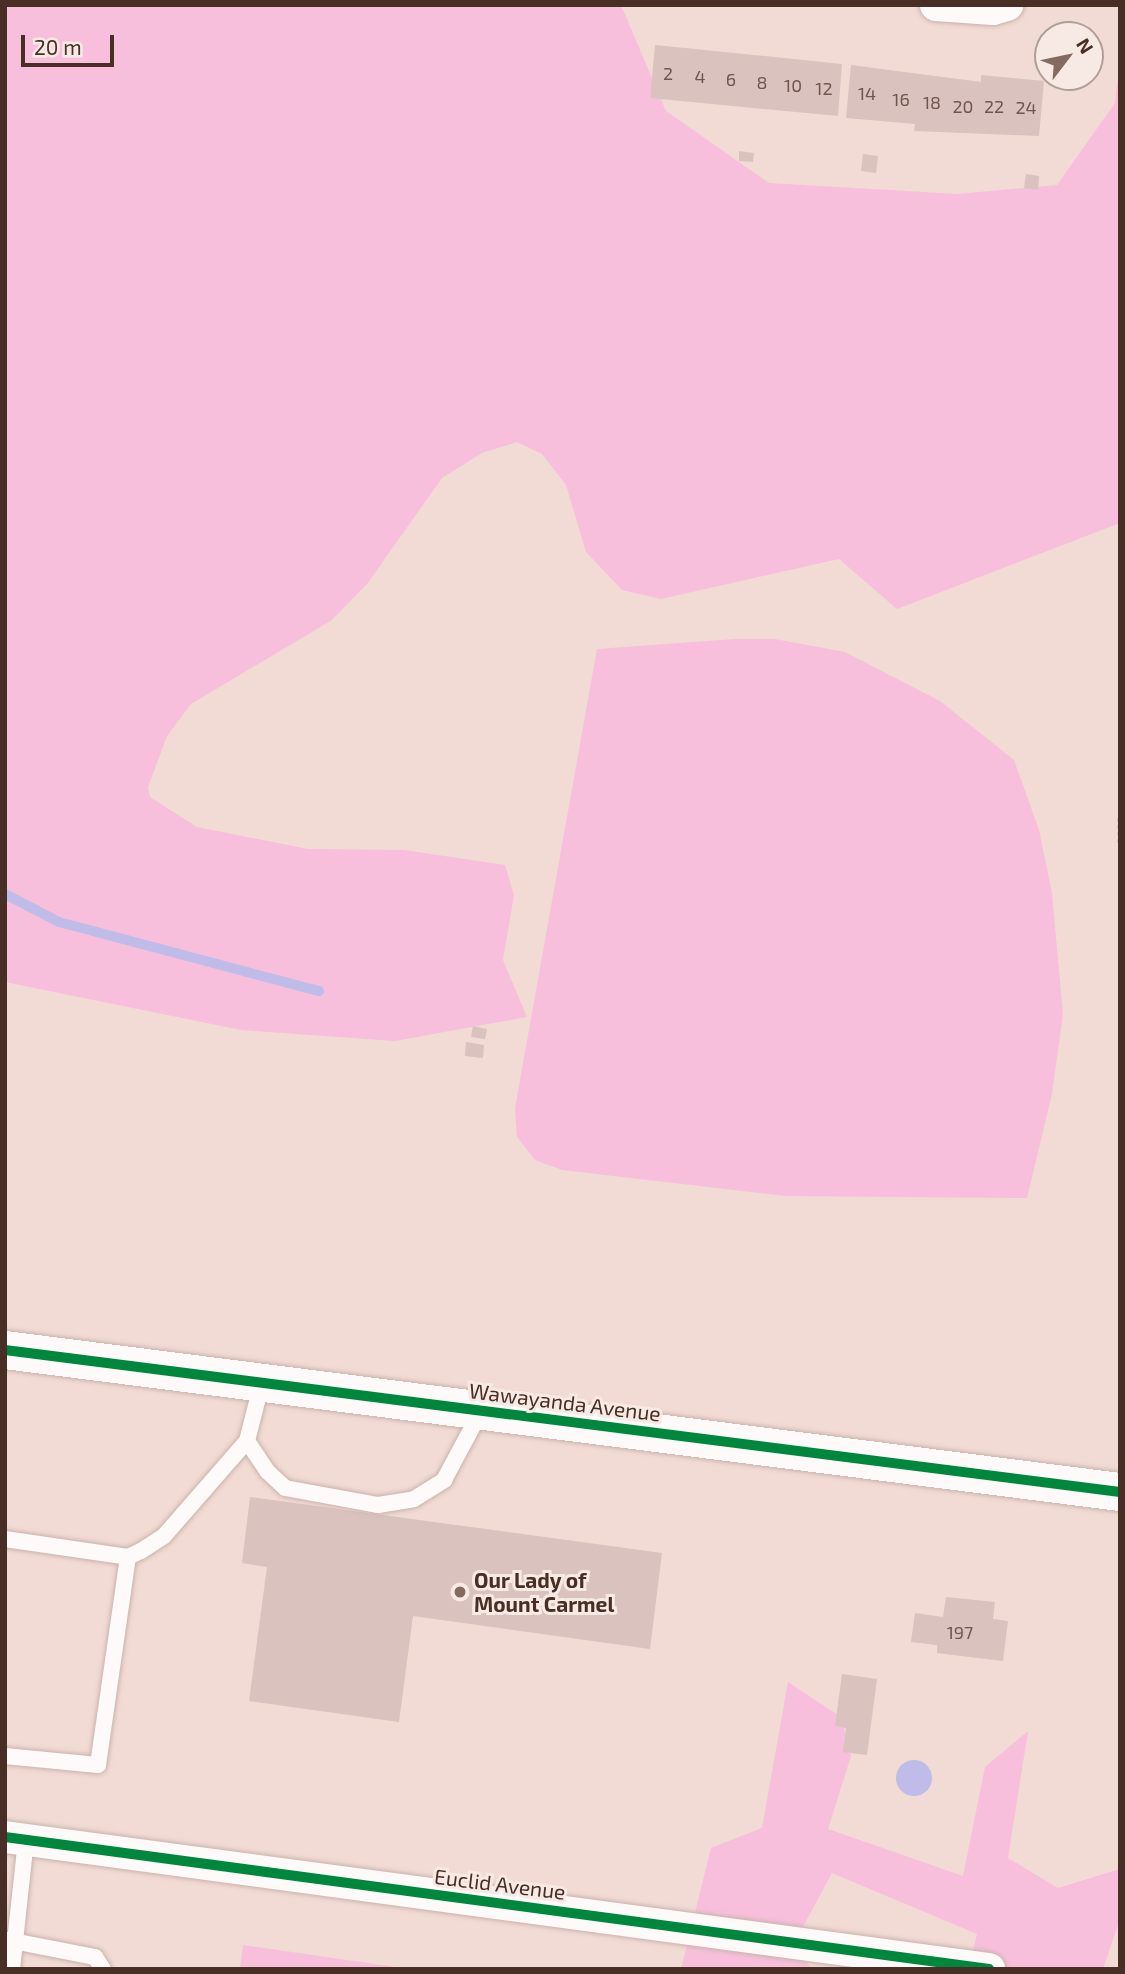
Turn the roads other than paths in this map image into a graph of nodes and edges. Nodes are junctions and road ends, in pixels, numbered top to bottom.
1 (936, 5) edge
2 (1007, 5) edge
3 (5, 1350) edge
4 (262, 1382) junction
5 (481, 1410) junction
6 (247, 1441) junction
7 (1120, 1492) edge
8 (5, 1539) edge
9 (128, 1557) junction
10 (5, 1756) edge
11 (16, 1839) edge
12 (10, 1941) edge
13 (12, 1969) edge
14 (103, 1969) edge
15 (989, 1969) edge

1 - 2 street
3 - 4 street, Wawayanda Avenue
4 - 5 street, Wawayanda Avenue
4 - 6 lane
5 - 6 lane
5 - 7 street, Wawayanda Avenue
6 - 9 lane
8 - 9 lane
9 - 10 lane
11 - 12 lane
11 - 15 street, Euclid Avenue
12 - 13 lane
12 - 14 lane

